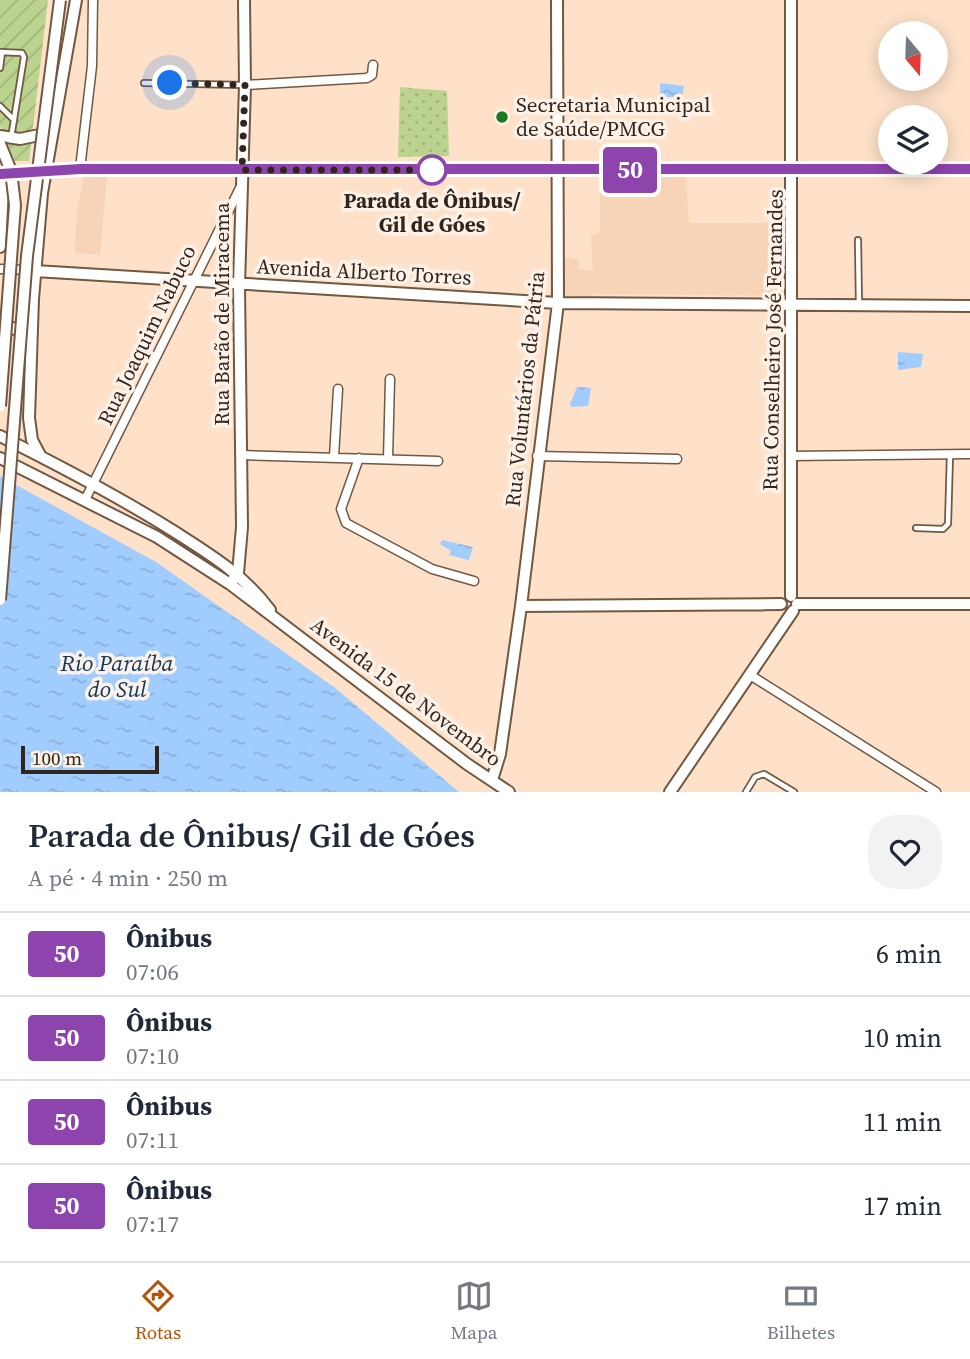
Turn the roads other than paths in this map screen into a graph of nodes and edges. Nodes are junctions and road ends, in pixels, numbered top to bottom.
1 (60, 0) edge
2 (76, 0) edge
3 (93, 0) edge
4 (244, 0) edge
5 (557, 0) edge
6 (791, 0) edge
7 (1, 52) edge
8 (373, 65) dead end
9 (0, 68) edge
10 (144, 83) dead end
11 (245, 85) junction
12 (0, 106) edge
13 (14, 120) junction
14 (55, 130) junction
15 (6, 138) edge
16 (0, 144) edge
17 (80, 169) junction
18 (970, 169) edge
19 (46, 170) junction
20 (242, 170) junction
21 (558, 170) junction
22 (794, 170) junction
23 (0, 174) edge
24 (241, 186) junction
25 (220, 223) junction
26 (240, 224) junction
27 (858, 240) dead end
28 (0, 247) edge
29 (0, 269) edge
30 (36, 271) junction
31 (192, 281) junction
32 (239, 285) junction
33 (558, 303) junction
34 (792, 305) junction
35 (859, 306) junction
36 (970, 306) edge
37 (32, 321) junction
38 (0, 323) edge
39 (0, 343) edge
40 (31, 356) junction
41 (390, 379) dead end
42 (338, 389) dead end
43 (0, 406) edge
44 (29, 418) junction
45 (1, 437) edge
46 (0, 451) edge
47 (950, 454) junction
48 (970, 454) edge
49 (40, 455) junction
50 (242, 456) junction
51 (537, 456) junction
52 (790, 456) junction
53 (334, 457) junction
54 (0, 458) edge
55 (359, 458) junction
56 (388, 459) junction
57 (677, 459) dead end
58 (438, 461) dead end
59 (18, 467) junction
60 (92, 483) junction
61 (85, 500) junction
62 (916, 528) dead end
63 (238, 573) junction
64 (474, 581) dead end
65 (230, 584) junction
66 (0, 600) edge
67 (794, 604) junction
68 (970, 604) edge
69 (520, 606) junction
70 (281, 623) junction
71 (750, 675) junction
72 (492, 780) junction
73 (509, 792) edge
74 (670, 792) edge
75 (746, 792) edge
76 (794, 792) edge
77 (936, 792) edge

1 - 66 main road, bridge
2 - 14 main road
3 - 17 street
4 - 11 main road, Rua Barão de Miracema
5 - 21 main road, Rua Voluntários da Pátria
6 - 22 main road, Rua Conselheiro José Fernandes
7 - 9 lane
7 - 13 lane
8 - 11 street
10 - 11 lane
11 - 20 main road, Rua Barão de Miracema
12 - 13 lane
13 - 15 lane
14 - 15 main road
14 - 19 main road
16 - 43 main road, bridge
17 - 19 street
17 - 20 street
18 - 22 street
19 - 23 street
19 - 30 main road
20 - 21 street
20 - 24 main road, Rua Barão de Miracema
21 - 22 street
21 - 33 main road, Rua Voluntários da Pátria
22 - 34 main road, Rua Conselheiro José Fernandes
23 - 28 main road
24 - 25 street, Rua Joaquim Nabuco
24 - 26 main road, Rua Barão de Miracema
25 - 26 street
25 - 31 street, Rua Joaquim Nabuco
26 - 32 main road, Rua Barão de Miracema
27 - 35 lane
29 - 30 street, Avenida Alberto Torres
30 - 31 main road, Avenida Alberto Torres
30 - 37 main road
31 - 32 main road, Avenida Alberto Torres
31 - 60 street, Rua Joaquim Nabuco
32 - 33 main road, Avenida Alberto Torres
32 - 50 main road, Rua Barão de Miracema
33 - 34 main road, Avenida Alberto Torres
33 - 51 main road, Rua Voluntários da Pátria
34 - 35 main road, Avenida Alberto Torres
34 - 52 main road, Rua Conselheiro José Fernandes
35 - 36 main road, Avenida Alberto Torres
37 - 38 main road
37 - 40 main road
39 - 40 main road
40 - 44 main road
41 - 56 street
42 - 53 street
44 - 45 main road
44 - 49 main road
45 - 49 main road, Avenida 15 de Novembro
46 - 59 main road
47 - 48 street
47 - 52 street
47 - 62 lane
49 - 60 main road, Avenida 15 de Novembro
50 - 53 street
50 - 63 main road, Rua Barão de Miracema
51 - 57 street
51 - 69 main road, Rua Voluntários da Pátria
52 - 67 main road, Rua Conselheiro José Fernandes
53 - 55 street
54 - 59 main road, Avenida 15 de Novembro
55 - 56 street
55 - 64 street
56 - 58 street
59 - 61 main road, Avenida 15 de Novembro
60 - 61 street, Rua Joaquim Nabuco
60 - 63 main road, Avenida 15 de Novembro
61 - 65 main road, Avenida 15 de Novembro
63 - 65 main road
63 - 70 main road, Avenida 15 de Novembro
65 - 70 main road, Avenida 15 de Novembro
67 - 68 main road
67 - 69 main road
67 - 71 main road
69 - 72 main road, Rua Voluntários da Pátria
70 - 72 main road, Avenida 15 de Novembro
71 - 74 main road
71 - 77 street
72 - 73 main road, Avenida 15 de Novembro
75 - 76 lane

